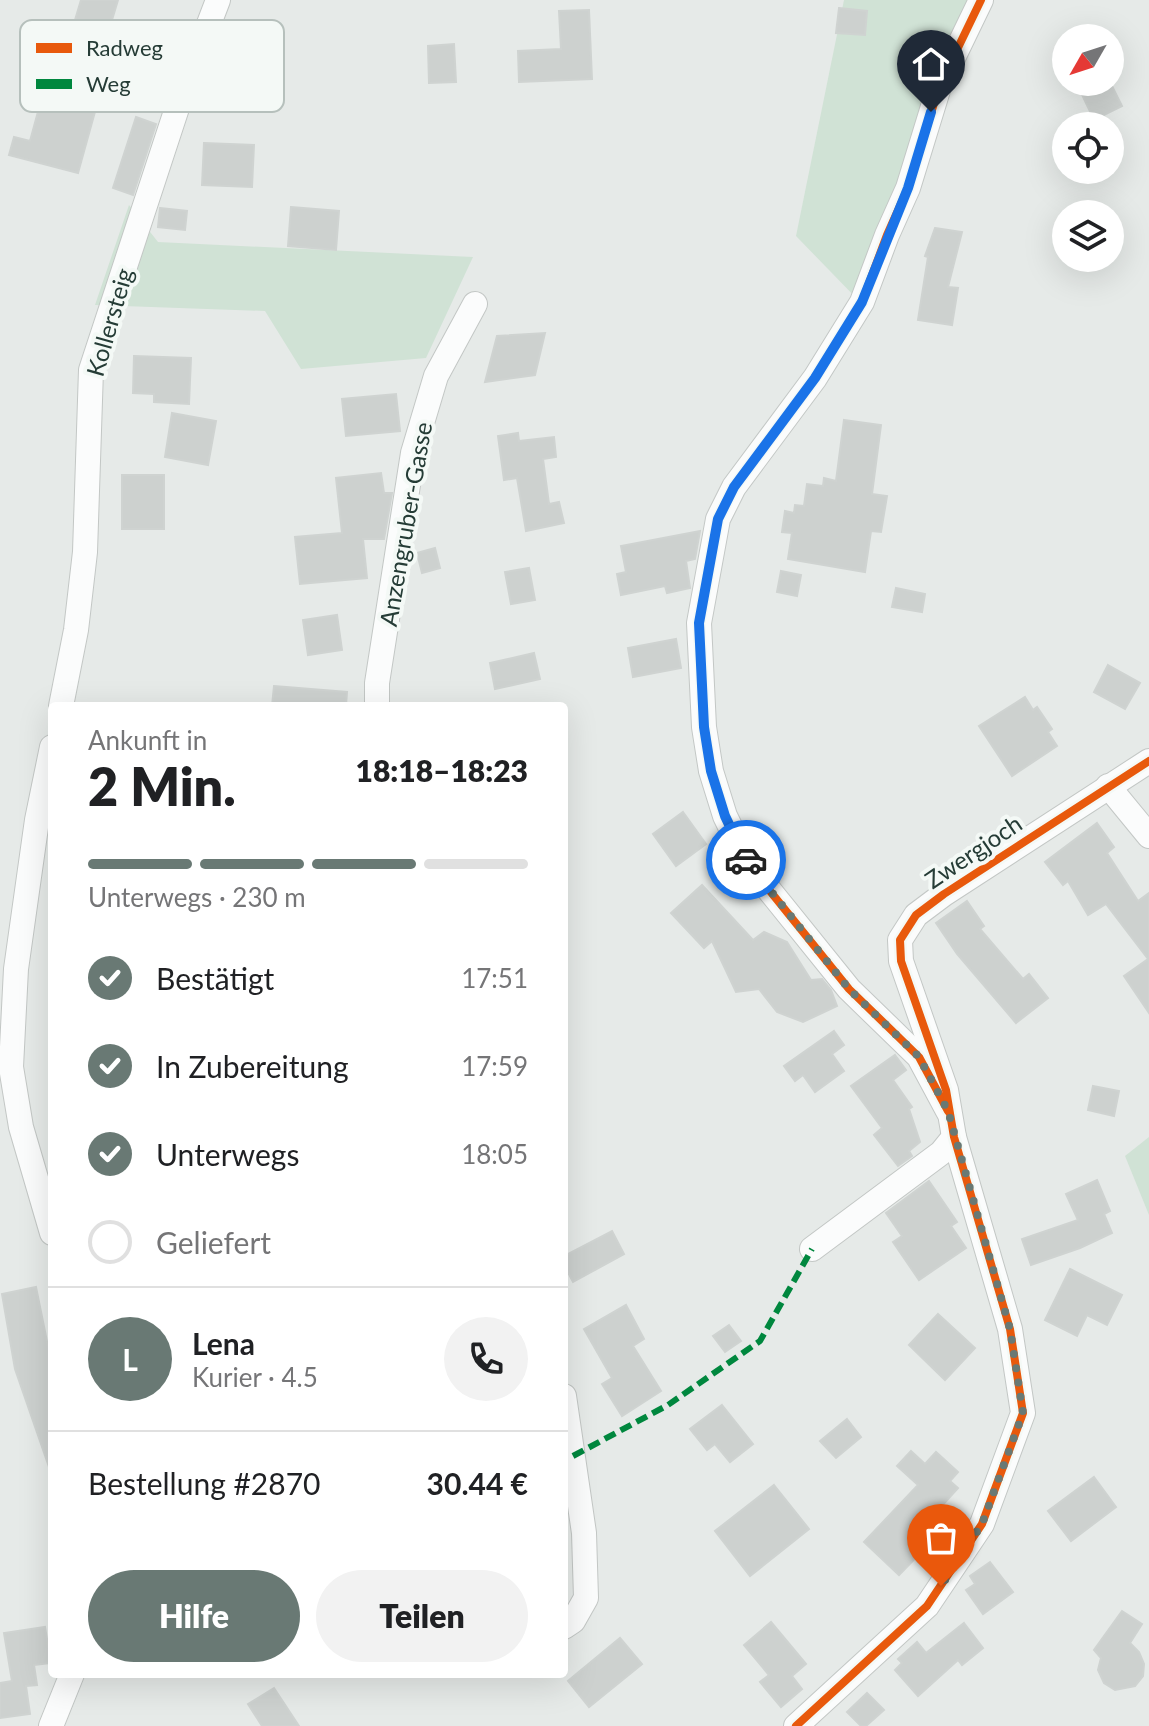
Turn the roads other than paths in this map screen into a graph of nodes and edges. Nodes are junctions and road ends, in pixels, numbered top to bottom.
1 (218, 0) edge
2 (981, 0) edge
3 (210, 20) edge
4 (176, 112) edge
5 (475, 304) dead end
6 (62, 702) edge
7 (377, 702) edge
8 (1149, 761) edge
9 (48, 766) edge
10 (1108, 786) junction
11 (1149, 836) edge
12 (948, 1111) junction
13 (954, 1137) junction
14 (44, 1187) edge
15 (48, 1210) edge
16 (812, 1249) dead end
17 (568, 1423) edge
18 (568, 1624) edge
19 (70, 1678) edge
20 (51, 1726) edge
21 (796, 1726) edge

1 - 3 street, Kollersteig
2 - 12 street
4 - 6 street, Kollersteig
5 - 7 street, Anzengruber-Gasse
8 - 10 street, Zwergjoch
9 - 14 street
10 - 11 street
10 - 12 street, Zwergjoch
12 - 13 street
13 - 16 street
13 - 21 street
14 - 15 street
17 - 18 street
19 - 20 street

